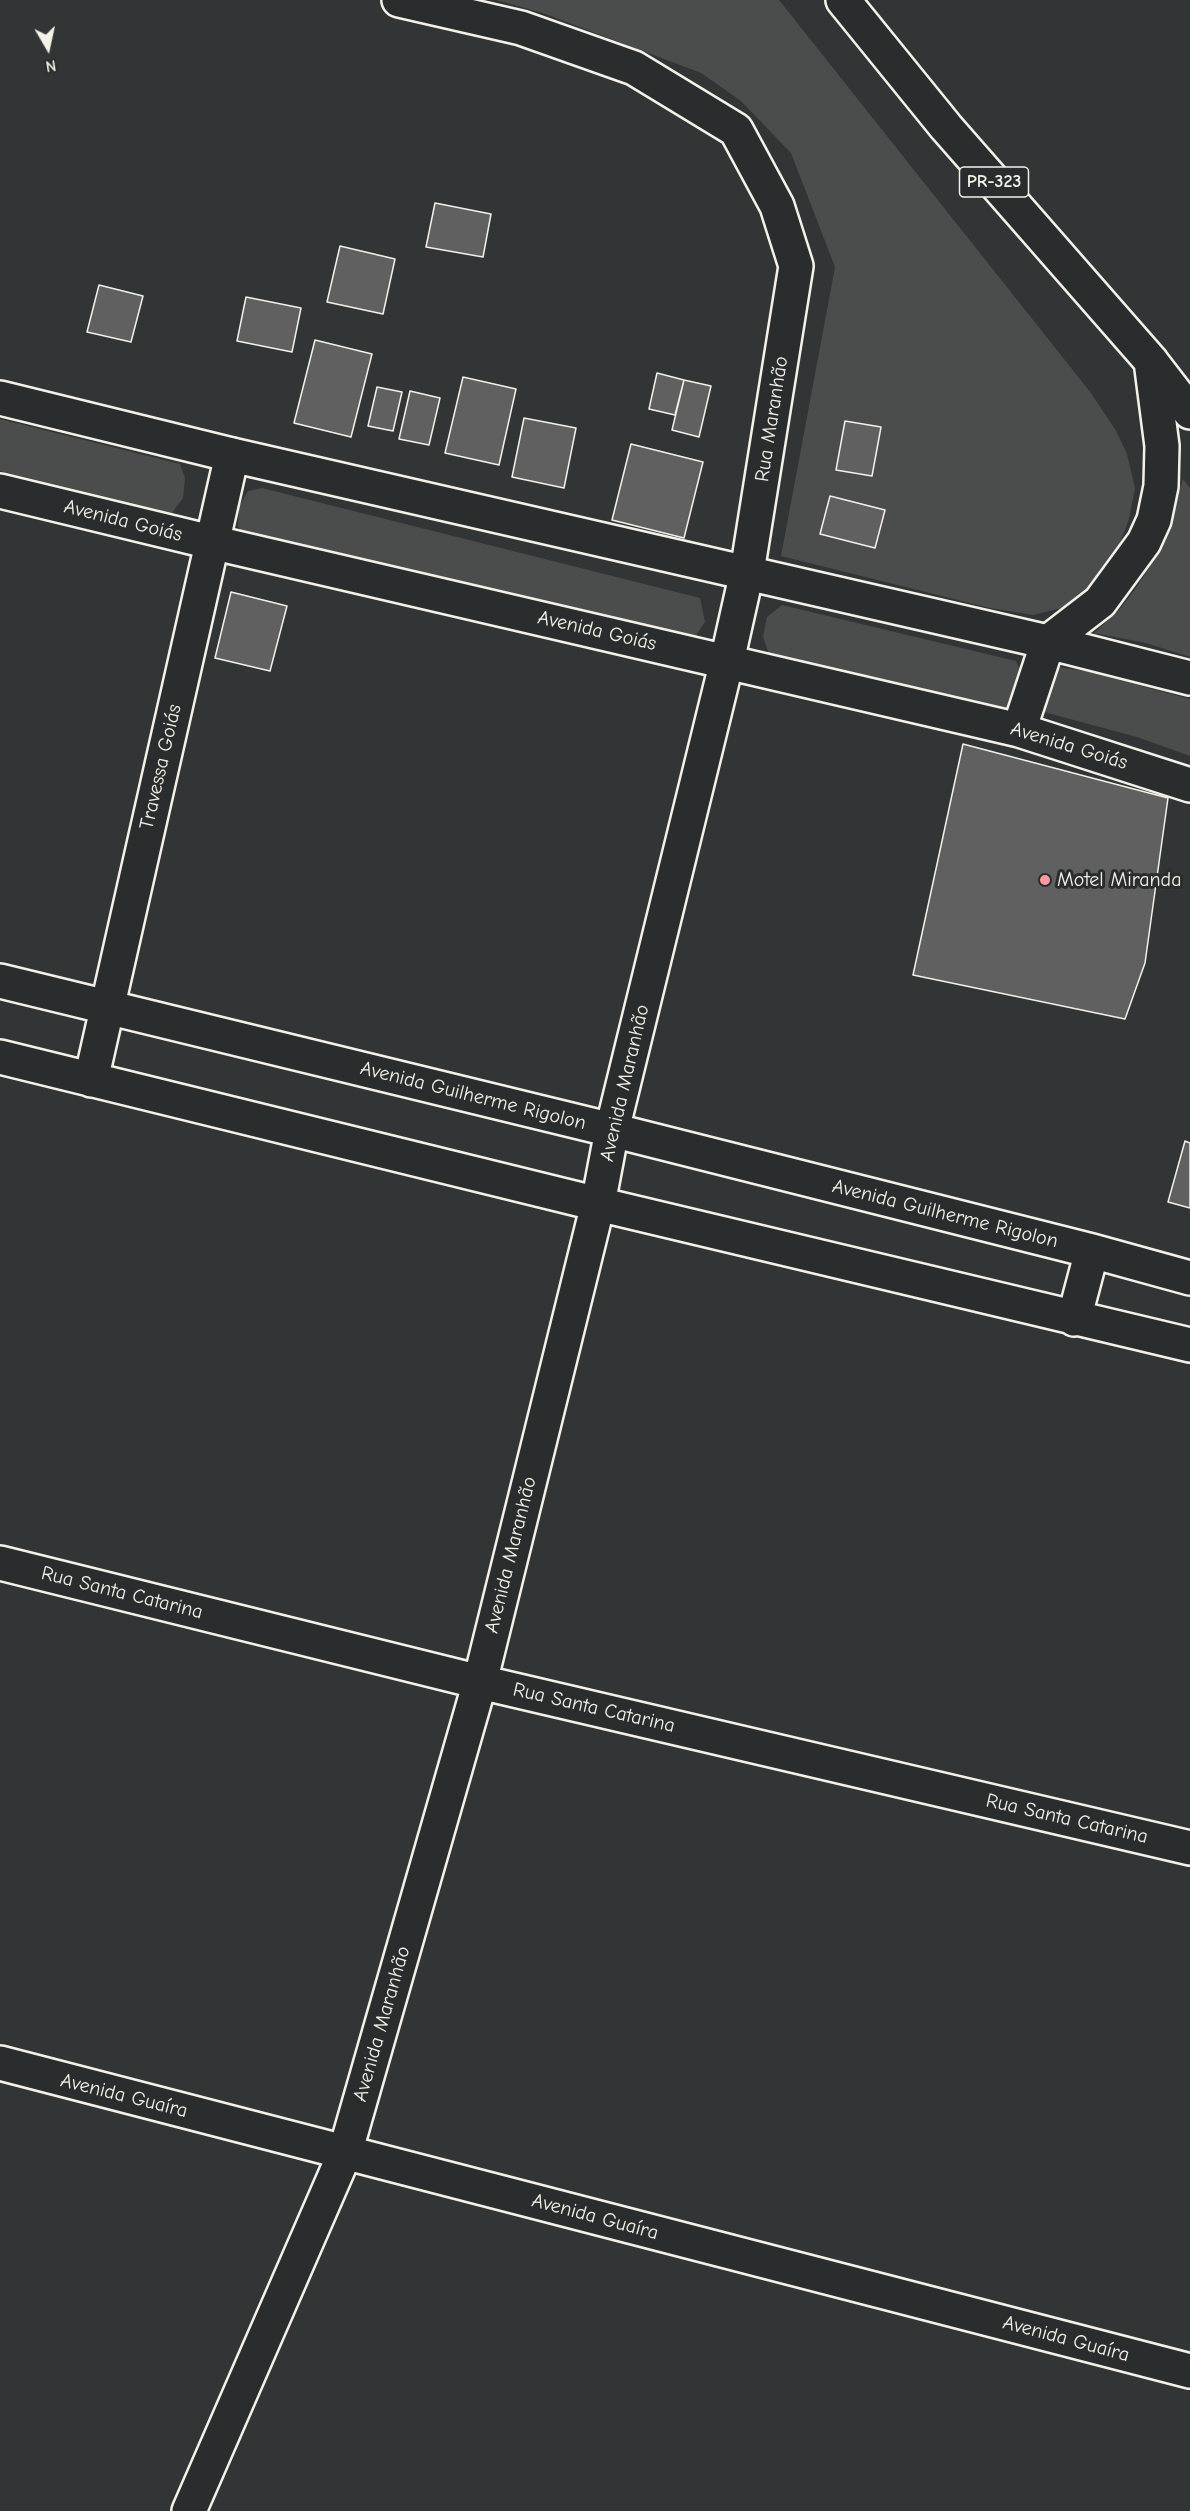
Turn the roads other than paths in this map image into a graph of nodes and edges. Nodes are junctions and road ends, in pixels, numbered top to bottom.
1 (399, 0) edge
2 (843, 0) edge
3 (1150, 360) junction
4 (1190, 386) edge
5 (0, 398) edge
6 (1190, 412) edge
7 (232, 455) junction
8 (0, 491) edge
9 (211, 542) junction
10 (747, 572) junction
11 (1048, 642) junction
12 (727, 661) junction
13 (1190, 678) edge
14 (1019, 730) junction
15 (1190, 784) edge
16 (0, 981) edge
17 (107, 1008) junction
18 (0, 1058) edge
19 (91, 1080) junction
20 (612, 1130) junction
21 (598, 1204) junction
22 (1092, 1251) junction
23 (1190, 1278) edge
24 (1074, 1319) junction
25 (1190, 1345) edge
26 (0, 1563) edge
27 (480, 1682) junction
28 (1190, 1848) edge
29 (0, 2063) edge
30 (345, 2153) junction
31 (1190, 2371) edge
32 (189, 2511) edge

1 - 10 main road, Rua Maranhão
2 - 3 main road, PR-323
3 - 4 main road
3 - 6 main road, PR-323
3 - 11 main road
5 - 7 main road
7 - 9 main road, Travessa Goiás
7 - 10 main road
8 - 9 main road, Avenida Goiás
9 - 12 main road, Avenida Goiás
9 - 17 main road, Travessa Goiás
10 - 11 main road
10 - 12 main road, Avenida Maranhão
11 - 13 main road
11 - 14 main road
12 - 14 main road, Avenida Goiás
12 - 20 main road, Avenida Maranhão
14 - 15 main road, Avenida Goiás
16 - 17 main road, Avenida Guilherme Rigolon
17 - 19 main road, Travessa Goiás
17 - 20 main road, Avenida Guilherme Rigolon
18 - 19 main road
19 - 21 main road
20 - 21 main road, Avenida Maranhão
20 - 22 main road, Avenida Guilherme Rigolon
21 - 24 main road
21 - 27 main road, Avenida Maranhão
22 - 23 main road, Avenida Guilherme Rigolon
22 - 24 main road
24 - 25 main road
26 - 27 main road, Rua Santa Catarina
27 - 28 main road, Rua Santa Catarina
27 - 30 main road, Avenida Maranhão
29 - 30 main road, Avenida Guaíra
30 - 31 main road, Avenida Guaíra
30 - 32 main road, Avenida Maranhão

